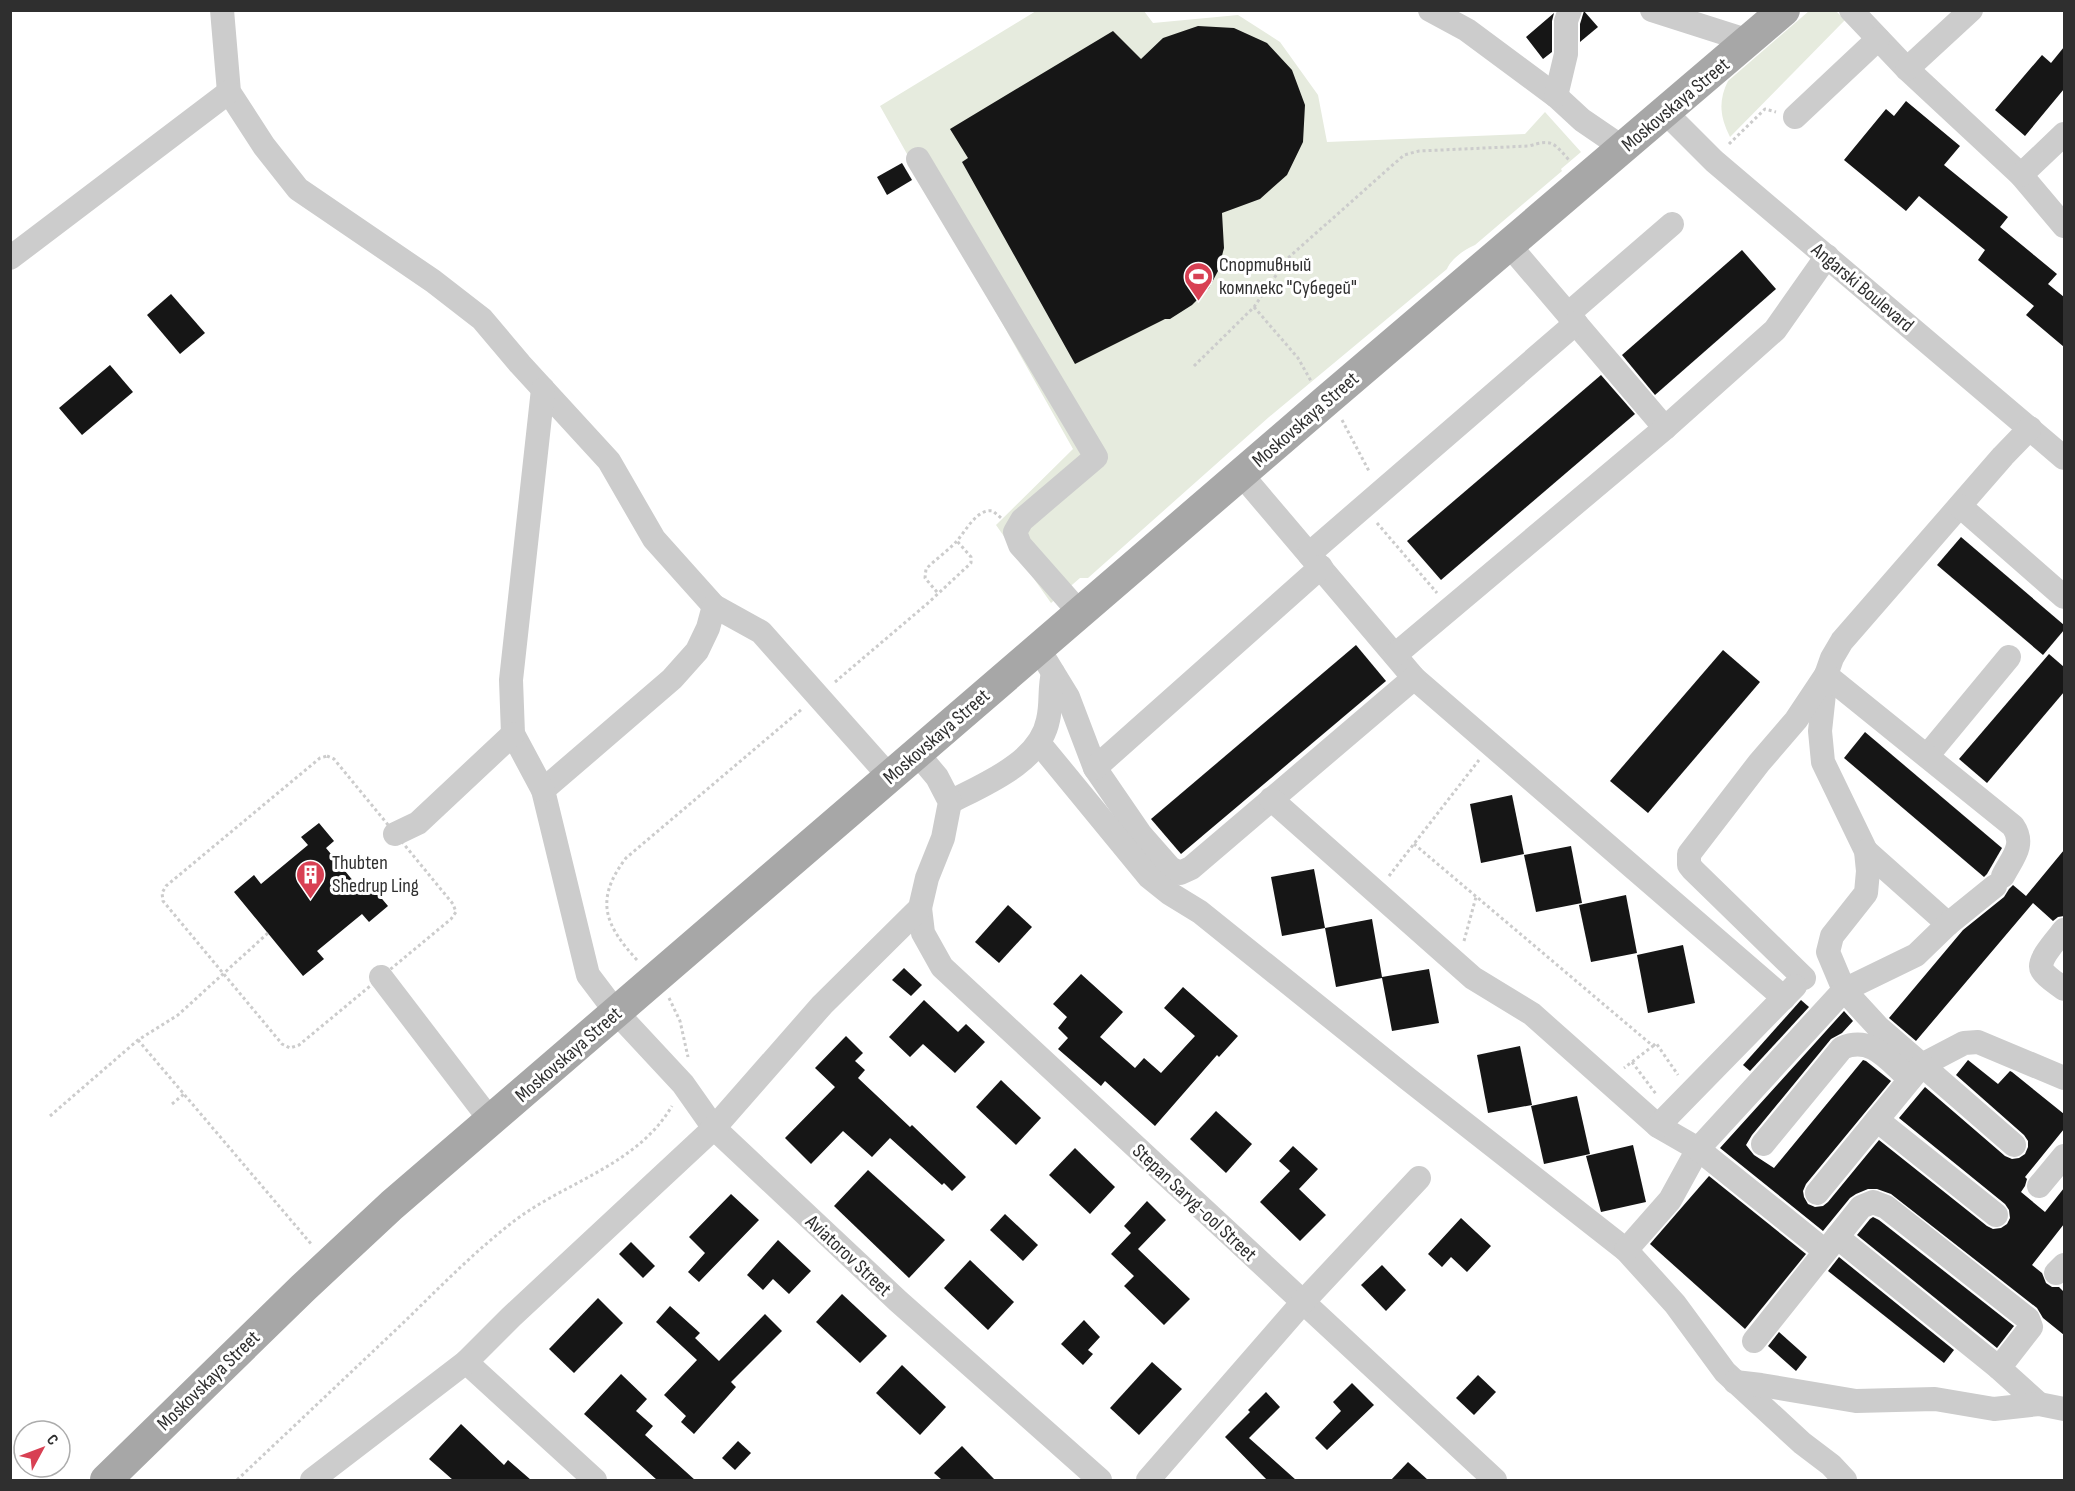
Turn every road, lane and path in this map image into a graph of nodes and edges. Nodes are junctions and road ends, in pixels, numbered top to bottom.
1 (222, 10) edge
2 (1430, 10) edge
3 (1570, 10) edge
4 (1652, 10) edge
5 (1784, 10) edge
6 (1851, 10) edge
7 (1971, 10) edge
8 (1471, 20) edge
9 (1878, 39) junction
10 (1749, 41) junction
11 (1907, 69) junction
12 (229, 92) junction
13 (1556, 96) junction
14 (1665, 112) junction
15 (1795, 117) joint
16 (1729, 144) dead end
17 (2059, 146) edge
18 (1623, 148) junction
19 (918, 159) dead end
20 (1569, 160) dead end
21 (2021, 175) junction
22 (1672, 224) dead end
23 (2064, 226) edge
24 (1509, 246) junction
25 (1827, 256) junction
26 (10, 258) edge
27 (1254, 307) junction
28 (1572, 319) junction
29 (1194, 366) dead end
30 (1312, 382) dead end
31 (543, 389) junction
32 (1338, 414) dead end
33 (1665, 428) junction
34 (2030, 428) junction
35 (2064, 458) edge
36 (1241, 474) junction
37 (1381, 492) junction
38 (1960, 506) junction
39 (1364, 508) junction
40 (1015, 532) junction
41 (957, 541) junction
42 (1315, 561) junction
43 (938, 592) junction
44 (2064, 597) edge
45 (714, 606) junction
46 (1451, 608) junction
47 (1080, 613) junction
48 (1395, 655) junction
49 (2009, 657) dead end
50 (1046, 661) junction
51 (1826, 675) junction
52 (1414, 678) junction
53 (817, 697) junction
54 (513, 734) junction
55 (1039, 743) junction
56 (916, 752) junction
57 (1484, 754) dead end
58 (1927, 756) junction
59 (1095, 768) junction
60 (889, 776) junction
61 (543, 790) junction
62 (1271, 799) junction
63 (950, 802) junction
64 (395, 834) junction
65 (1414, 844) junction
66 (1866, 851) junction
67 (1376, 892) junction
68 (1476, 897) junction
69 (920, 908) junction
70 (1948, 924) junction
71 (2064, 930) edge
72 (268, 933) dead end
73 (1828, 952) junction
74 (641, 964) dead end
75 (1458, 964) junction
76 (224, 973) junction
77 (381, 977) junction
78 (1804, 978) junction
79 (2064, 989) edge
80 (1844, 990) junction
81 (665, 992) dead end
82 (1784, 998) junction
83 (616, 1012) junction
84 (138, 1040) junction
85 (1653, 1046) junction
86 (1632, 1062) junction
87 (1916, 1072) junction
88 (2064, 1078) edge
89 (1607, 1081) junction
90 (683, 1084) junction
91 (1691, 1093) junction
92 (184, 1094) junction
93 (172, 1104) dead end
94 (50, 1116) dead end
95 (1664, 1120) junction
96 (1877, 1120) junction
97 (491, 1121) junction
98 (714, 1128) junction
99 (1763, 1144) dead end
100 (2014, 1145) dead end
101 (1698, 1149) junction
102 (2064, 1156) edge
103 (1419, 1178) dead end
104 (2039, 1186) dead end
105 (1817, 1193) dead end
106 (1996, 1215) dead end
107 (1831, 1244) junction
108 (1626, 1250) junction
109 (328, 1264) junction
110 (1303, 1302) junction
111 (1754, 1341) dead end
112 (466, 1362) junction
113 (2000, 1368) junction
114 (1735, 1382) junction
115 (2039, 1404) junction
116 (2064, 1409) edge
117 (106, 1480) edge
118 (237, 1480) edge
119 (312, 1480) edge
120 (595, 1480) edge
121 (1100, 1480) edge
122 (1148, 1480) edge
123 (1495, 1480) edge
124 (1845, 1480) edge

1 - 12 street
2 - 8 street
3 - 13 street
4 - 10 street
5 - 10 main road, Moskovskaya Street
6 - 9 street
7 - 11 street
8 - 13 street
9 - 11 street
9 - 15 street
10 - 14 main road, Moskovskaya Street
11 - 21 street
12 - 26 street
12 - 31 street
13 - 18 street
14 - 18 main road, Moskovskaya Street
14 - 25 street, Angarski Boulevard
15 - 16 path
17 - 21 street
18 - 24 main road, Moskovskaya Street
19 - 40 street
20 - 27 path
21 - 23 street
22 - 28 street
24 - 28 street
24 - 36 main road, Moskovskaya Street
25 - 33 street
25 - 34 street, Angarski Boulevard
27 - 29 path
27 - 30 path
28 - 33 street
28 - 37 street
31 - 45 street
31 - 54 street
32 - 37 path
33 - 46 street
34 - 35 street, Angarski Boulevard
34 - 38 street
36 - 42 street
36 - 47 main road, Moskovskaya Street
37 - 39 street
38 - 44 street
38 - 51 street
39 - 42 street
39 - 46 path
40 - 41 path
40 - 47 street
41 - 43 path
41 - 43 path
42 - 48 street
42 - 59 street
43 - 53 path
45 - 53 street
45 - 61 street
46 - 48 street
47 - 50 main road, Moskovskaya Street
48 - 52 street
49 - 58 street
50 - 55 street
50 - 56 main road, Moskovskaya Street
50 - 59 street
51 - 58 street
51 - 66 street
51 - 78 street
52 - 62 street
52 - 82 street
53 - 60 street
53 - 74 path
54 - 61 street, Aviatorov Street
54 - 64 street
55 - 63 street
55 - 108 street
56 - 60 main road, Moskovskaya Street
56 - 63 street
57 - 65 path
58 - 70 street
59 - 62 street
60 - 83 main road, Moskovskaya Street
61 - 83 street, Aviatorov Street
62 - 67 street
63 - 69 street
64 - 76 path
64 - 77 path
65 - 67 path
65 - 68 path
66 - 70 street
66 - 73 street
67 - 75 street
68 - 75 path
68 - 85 path
69 - 98 street
69 - 110 street, Stepan Saryg-ool Street
70 - 80 street
71 - 79 street
72 - 76 path
73 - 78 street
73 - 80 street
75 - 89 street
76 - 77 path
76 - 84 path
77 - 97 street
78 - 82 street
80 - 87 street
80 - 101 street
81 - 90 path
82 - 91 street
83 - 90 street, Aviatorov Street
83 - 97 main road, Moskovskaya Street
84 - 92 path
84 - 94 path
85 - 86 path
85 - 91 path
86 - 89 path
86 - 95 path
87 - 88 street
87 - 96 street
87 - 99 street
87 - 100 street
89 - 95 street
90 - 98 street, Aviatorov Street
90 - 118 path
91 - 95 street
92 - 93 path
92 - 109 path
95 - 101 street
96 - 105 street
96 - 106 street
97 - 109 main road, Moskovskaya Street
98 - 112 street
98 - 121 street, Aviatorov Street
101 - 107 street
101 - 108 street
102 - 104 street
103 - 110 street
107 - 111 street
107 - 113 street
107 - 113 street
108 - 114 street
109 - 117 main road, Moskovskaya Street
110 - 122 street
110 - 123 street, Stepan Saryg-ool Street
112 - 119 street
112 - 120 street
113 - 115 street
114 - 115 street
114 - 124 street
115 - 116 street

